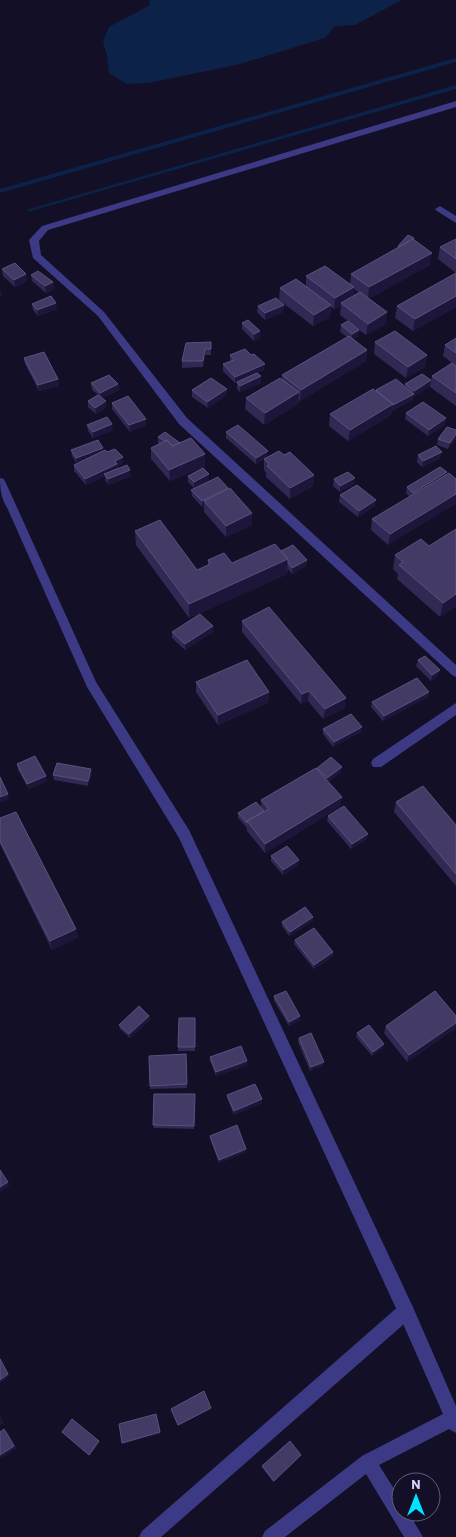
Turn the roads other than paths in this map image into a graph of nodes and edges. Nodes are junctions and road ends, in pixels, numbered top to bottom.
1 (456, 104) edge
2 (440, 209) dead end
3 (456, 220) edge
4 (0, 482) edge
5 (456, 672) edge
6 (456, 708) edge
7 (377, 763) dead end
8 (406, 1311) junction
9 (454, 1421) edge
10 (368, 1462) junction
11 (148, 1537) edge
12 (272, 1537) edge
13 (414, 1537) edge

1 - 5 street
2 - 3 street
4 - 8 street
6 - 7 street
8 - 9 street
8 - 11 street
9 - 10 street
10 - 12 street
10 - 13 street

